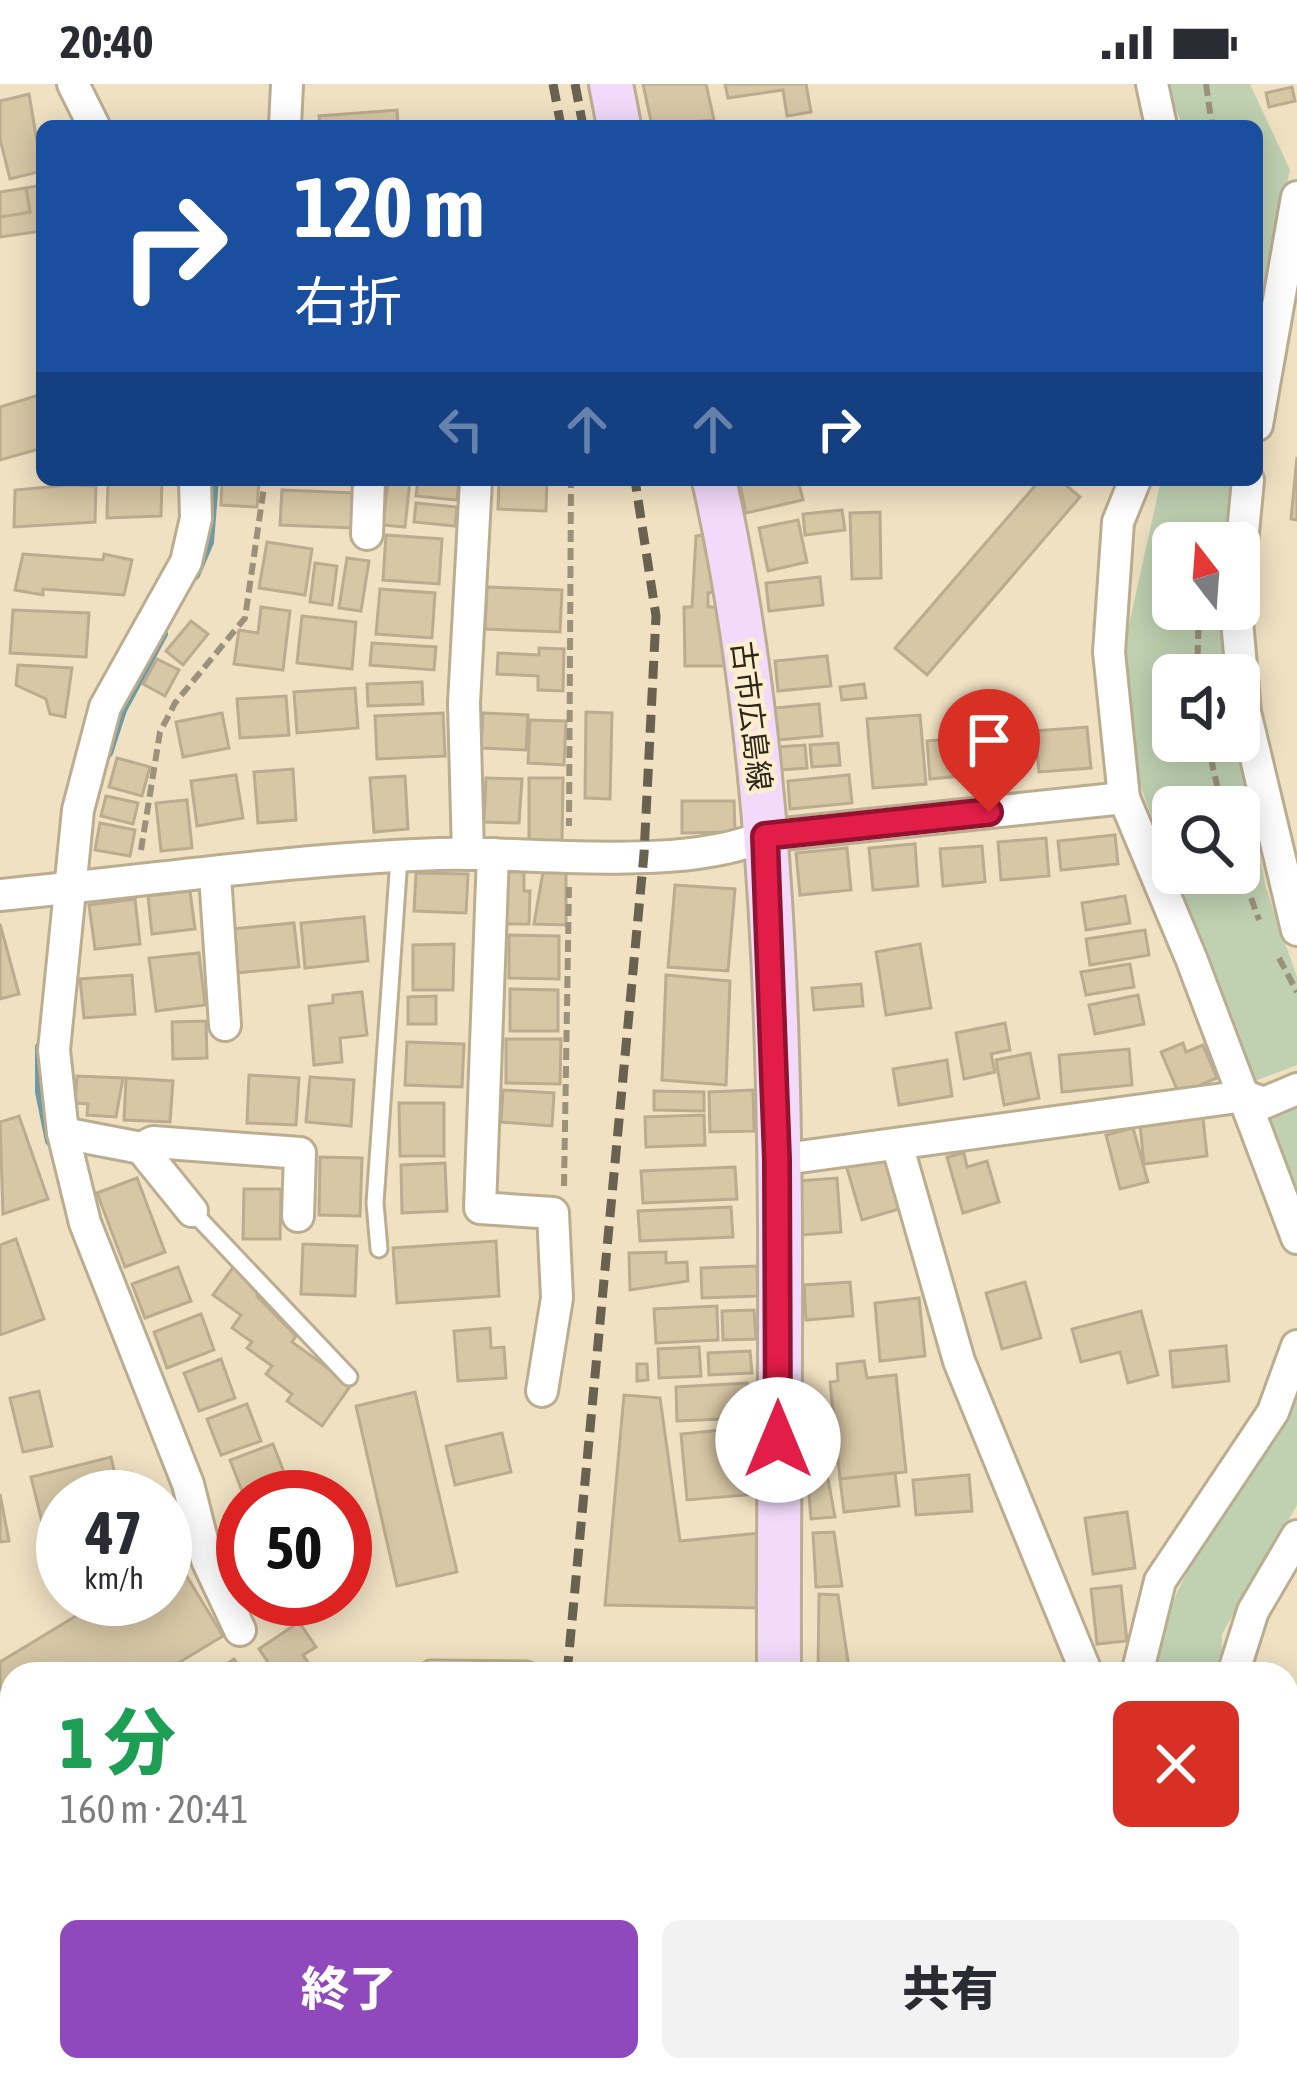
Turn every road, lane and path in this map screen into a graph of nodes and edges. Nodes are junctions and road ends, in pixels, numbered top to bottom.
1 (73, 84) edge
2 (287, 84) edge
3 (611, 84) edge
4 (1152, 84) edge
5 (1206, 84) edge
6 (91, 120) edge
7 (285, 120) edge
8 (618, 120) edge
9 (1160, 120) edge
10 (1211, 120) edge
11 (1297, 197) edge
12 (1263, 391) edge
13 (195, 486) edge
14 (264, 486) edge
15 (369, 486) edge
16 (476, 486) edge
17 (715, 486) edge
18 (1133, 486) edge
19 (1248, 486) edge
20 (1245, 522) edge
21 (368, 534) dead end
22 (1239, 630) edge
23 (1124, 798) junction
24 (765, 836) junction
25 (481, 854) junction
26 (399, 857) junction
27 (215, 875) junction
28 (136, 883) junction
29 (72, 888) junction
30 (0, 895) edge
31 (1297, 930) edge
32 (225, 1024) dead end
33 (1297, 1089) edge
34 (1246, 1096) junction
35 (63, 1133) junction
36 (897, 1144) junction
37 (141, 1148) junction
38 (777, 1160) junction
39 (192, 1211) joint
40 (298, 1216) dead end
41 (1297, 1238) edge
42 (379, 1249) dead end
43 (1297, 1346) edge
44 (349, 1377) dead end
45 (542, 1390) dead end
46 (1297, 1536) edge
47 (240, 1630) dead end
48 (778, 1662) edge
49 (1082, 1662) edge
50 (1140, 1662) edge
51 (1238, 1662) edge

1 - 6 street
2 - 7 street
3 - 8 main road
4 - 9 street
5 - 10 path
11 - 12 street
13 - 29 street
14 - 28 path
15 - 21 street
16 - 25 street
17 - 24 main road, 古市広島線
18 - 23 street
19 - 20 street
22 - 31 street
23 - 24 street
23 - 34 street
24 - 25 street
24 - 38 main road, 古市広島線
25 - 26 street
25 - 45 street
26 - 27 street
26 - 42 lane
27 - 28 street
27 - 32 street
28 - 29 street
29 - 30 street
29 - 35 street
33 - 34 street
34 - 36 street
34 - 41 street
35 - 37 street
35 - 47 street
36 - 38 street
36 - 49 street
37 - 39 street
37 - 40 street
38 - 48 main road, 古市広島線
39 - 44 lane
43 - 50 street
46 - 51 street

